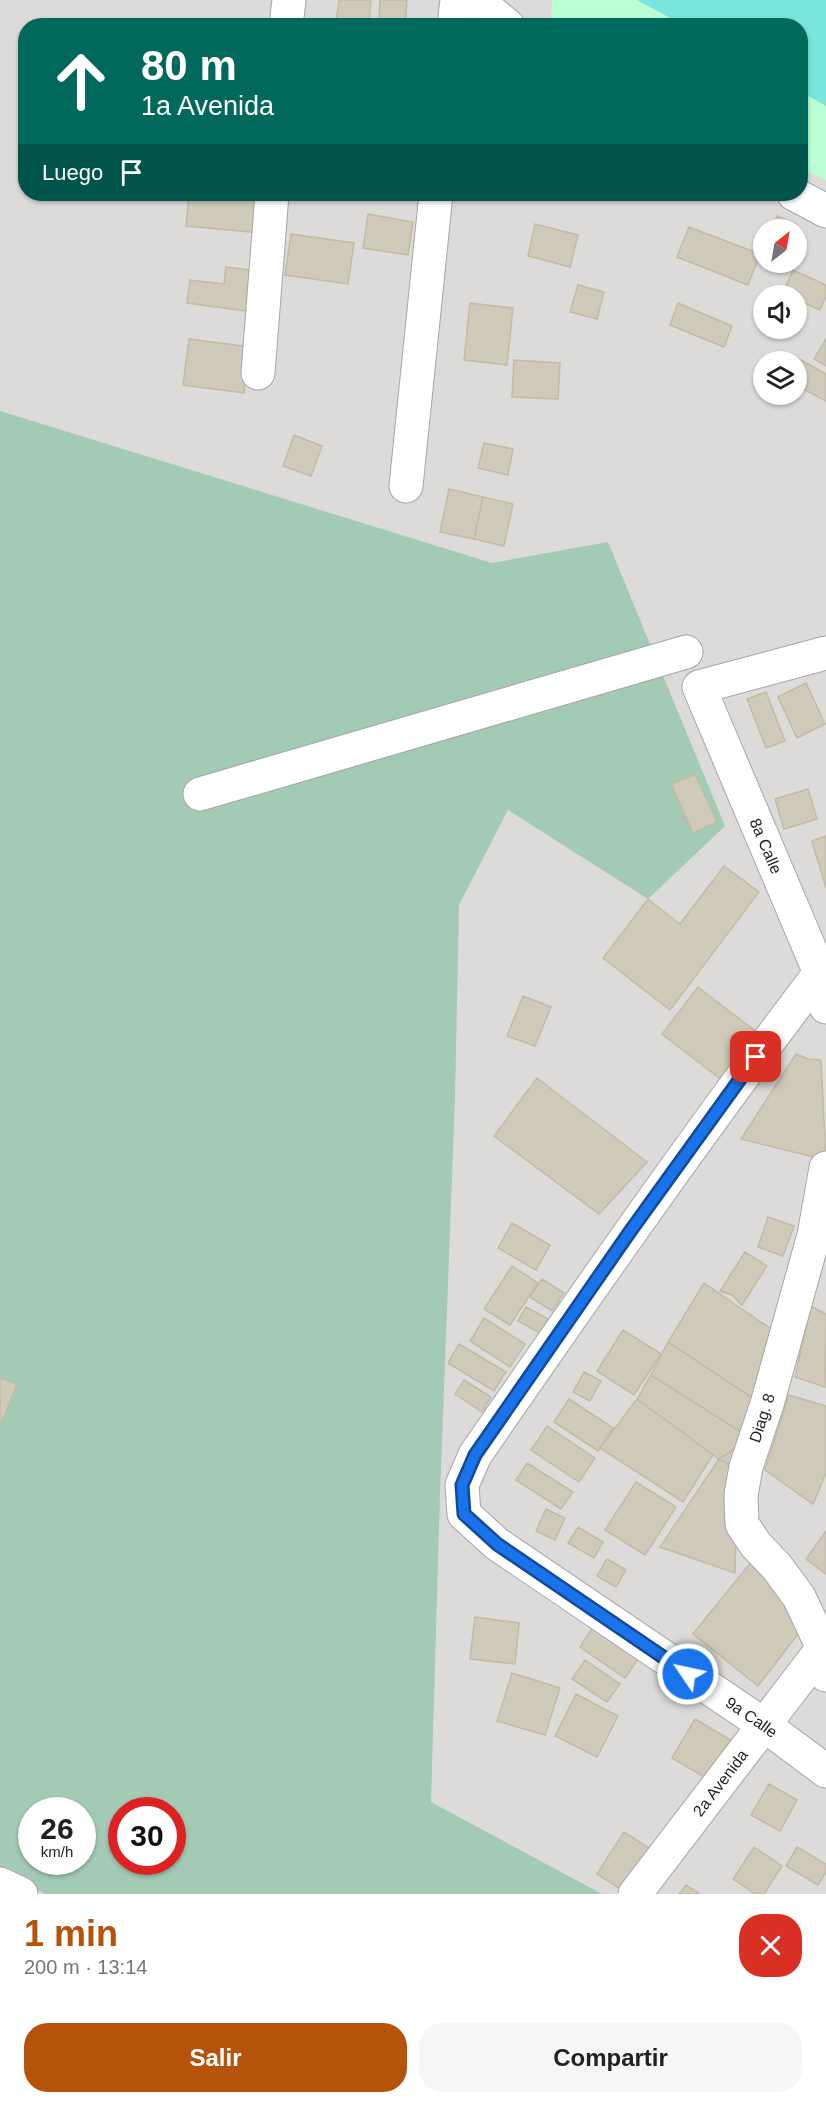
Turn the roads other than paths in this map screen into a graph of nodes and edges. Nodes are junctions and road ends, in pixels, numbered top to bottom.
1 (288, 0) edge
2 (457, 0) edge
3 (477, 0) edge
4 (287, 18) edge
5 (455, 18) edge
6 (498, 18) edge
7 (272, 201) edge
8 (435, 201) edge
9 (807, 201) edge
10 (826, 211) edge
11 (258, 373) dead end
12 (406, 486) dead end
13 (686, 652) dead end
14 (826, 653) edge
15 (200, 794) dead end
16 (823, 969) edge
17 (826, 1007) edge
18 (826, 1168) edge
19 (825, 1656) edge
20 (764, 1725) junction
21 (826, 1771) edge
22 (0, 1884) edge
23 (21, 1894) edge
24 (635, 1894) edge

1 - 4 street
2 - 5 street
3 - 6 street
7 - 11 street
8 - 12 street
9 - 10 street
13 - 15 street
14 - 16 street, 8a Calle
16 - 17 street, 8a Calle
16 - 20 street, 9a Calle
18 - 19 street, Diag. 8
19 - 20 street, 2a Avenida
20 - 21 street, 9a Calle
20 - 24 street, 2a Avenida
22 - 23 street

